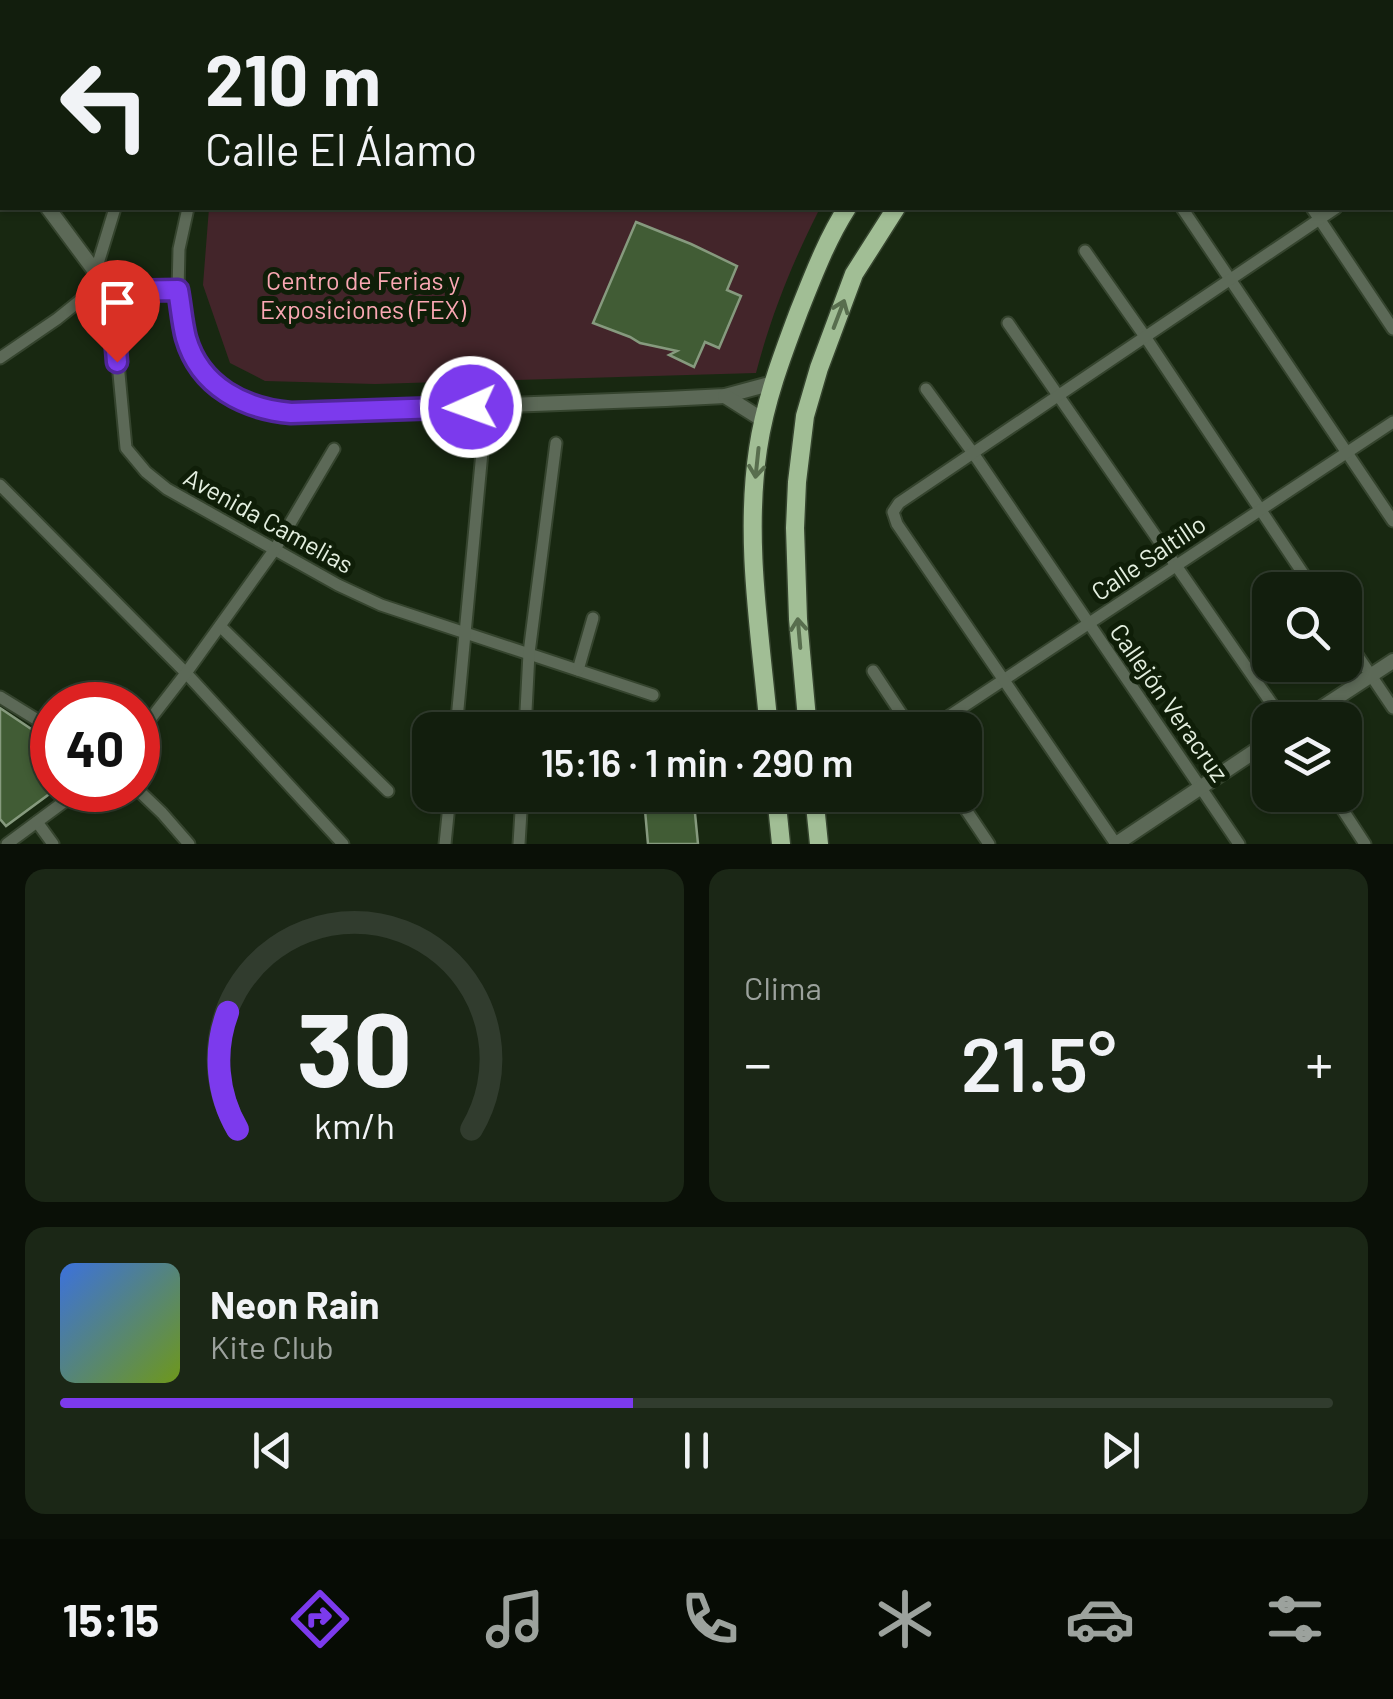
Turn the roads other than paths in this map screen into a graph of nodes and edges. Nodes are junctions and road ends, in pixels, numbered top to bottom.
1 (50, 210) edge
2 (115, 210) edge
3 (188, 210) edge
4 (846, 210) edge
5 (895, 210) edge
6 (1183, 210) edge
7 (1313, 210) edge
8 (1333, 210) edge
9 (1320, 219) junction
10 (1085, 252) dead end
11 (1230, 279) junction
12 (103, 280) junction
13 (178, 290) junction
14 (1008, 323) dead end
15 (1393, 329) edge
16 (1144, 335) junction
17 (0, 358) edge
18 (773, 382) junction
19 (926, 389) dead end
20 (1058, 395) junction
21 (725, 396) junction
22 (763, 420) junction
23 (1393, 422) edge
24 (556, 443) dead end
25 (334, 448) dead end
26 (482, 452) dead end
27 (1347, 452) junction
28 (973, 453) junction
29 (0, 485) edge
30 (1261, 509) junction
31 (1393, 521) edge
32 (275, 549) junction
33 (1175, 566) junction
34 (1302, 572) edge
35 (594, 618) dead end
36 (1088, 624) junction
37 (220, 626) junction
38 (465, 632) junction
39 (529, 653) junction
40 (1393, 661) edge
41 (1362, 662) edge
42 (578, 670) junction
43 (873, 671) dead end
44 (186, 673) junction
45 (1371, 676) junction
46 (1002, 681) junction
47 (653, 695) dead end
48 (0, 697) edge
49 (1270, 702) edge
50 (1331, 702) edge
51 (160, 706) edge
52 (1393, 708) edge
53 (458, 712) edge
54 (526, 712) edge
55 (768, 712) edge
56 (806, 712) edge
57 (900, 712) edge
58 (955, 712) edge
59 (30, 715) edge
60 (1252, 753) edge
61 (1201, 786) junction
62 (388, 792) dead end
63 (160, 811) edge
64 (50, 812) edge
65 (449, 812) edge
66 (521, 812) edge
67 (778, 812) edge
68 (815, 812) edge
69 (968, 812) edge
70 (1344, 812) edge
71 (37, 822) junction
72 (7, 844) edge
73 (53, 844) edge
74 (188, 844) edge
75 (344, 844) edge
76 (446, 844) edge
77 (520, 844) edge
78 (781, 844) edge
79 (818, 844) edge
80 (990, 844) edge
81 (1116, 844) edge
82 (1240, 844) edge
83 (1365, 844) edge

1 - 12 street
2 - 12 street
3 - 13 street
4 - 18 highway
56 -> 5 highway
6 - 11 street
7 - 9 street
8 - 9 street
9 - 11 street
9 - 15 street
10 - 16 street
11 - 16 street
11 - 27 street
12 - 13 street
12 - 17 street
12 - 32 street, Avenida Camelias
13 - 21 street
14 - 20 street
16 - 20 street
16 - 30 street
18 - 21 street
18 - 22 highway
19 - 28 street, Callejón Veracruz
20 - 28 street
20 - 33 street
21 - 22 street
22 -> 55 highway
23 - 27 street, Calle Saltillo
24 - 39 street
25 - 32 street
26 - 38 street
27 - 30 street, Calle Saltillo
27 - 31 street
28 - 36 street, Callejón Veracruz
28 - 46 street
29 - 44 street
30 - 33 street, Calle Saltillo
30 - 34 street
32 - 37 street
32 - 38 street, Avenida Camelias
33 - 36 street, Calle Saltillo
33 - 49 street
35 - 42 street
36 - 46 street, Calle Saltillo
36 - 61 street, Callejón Veracruz
37 - 44 street
37 - 62 street
38 - 39 street, Avenida Camelias
38 - 53 street
39 - 42 street, Avenida Camelias
39 - 54 street
40 - 45 street
41 - 45 street
42 - 47 street, Avenida Camelias
43 - 57 street
44 - 51 street
44 - 75 street
45 - 50 street
45 - 52 street
46 - 58 street, Calle Saltillo
46 - 81 street
48 - 59 street
60 - 61 street
61 - 81 street
61 - 82 street, Callejón Veracruz
63 - 74 street
64 - 71 street
65 - 76 street
66 - 77 street
67 - 78 highway
68 - 79 highway
69 - 80 street
70 - 83 street
71 - 72 street
71 - 73 street

